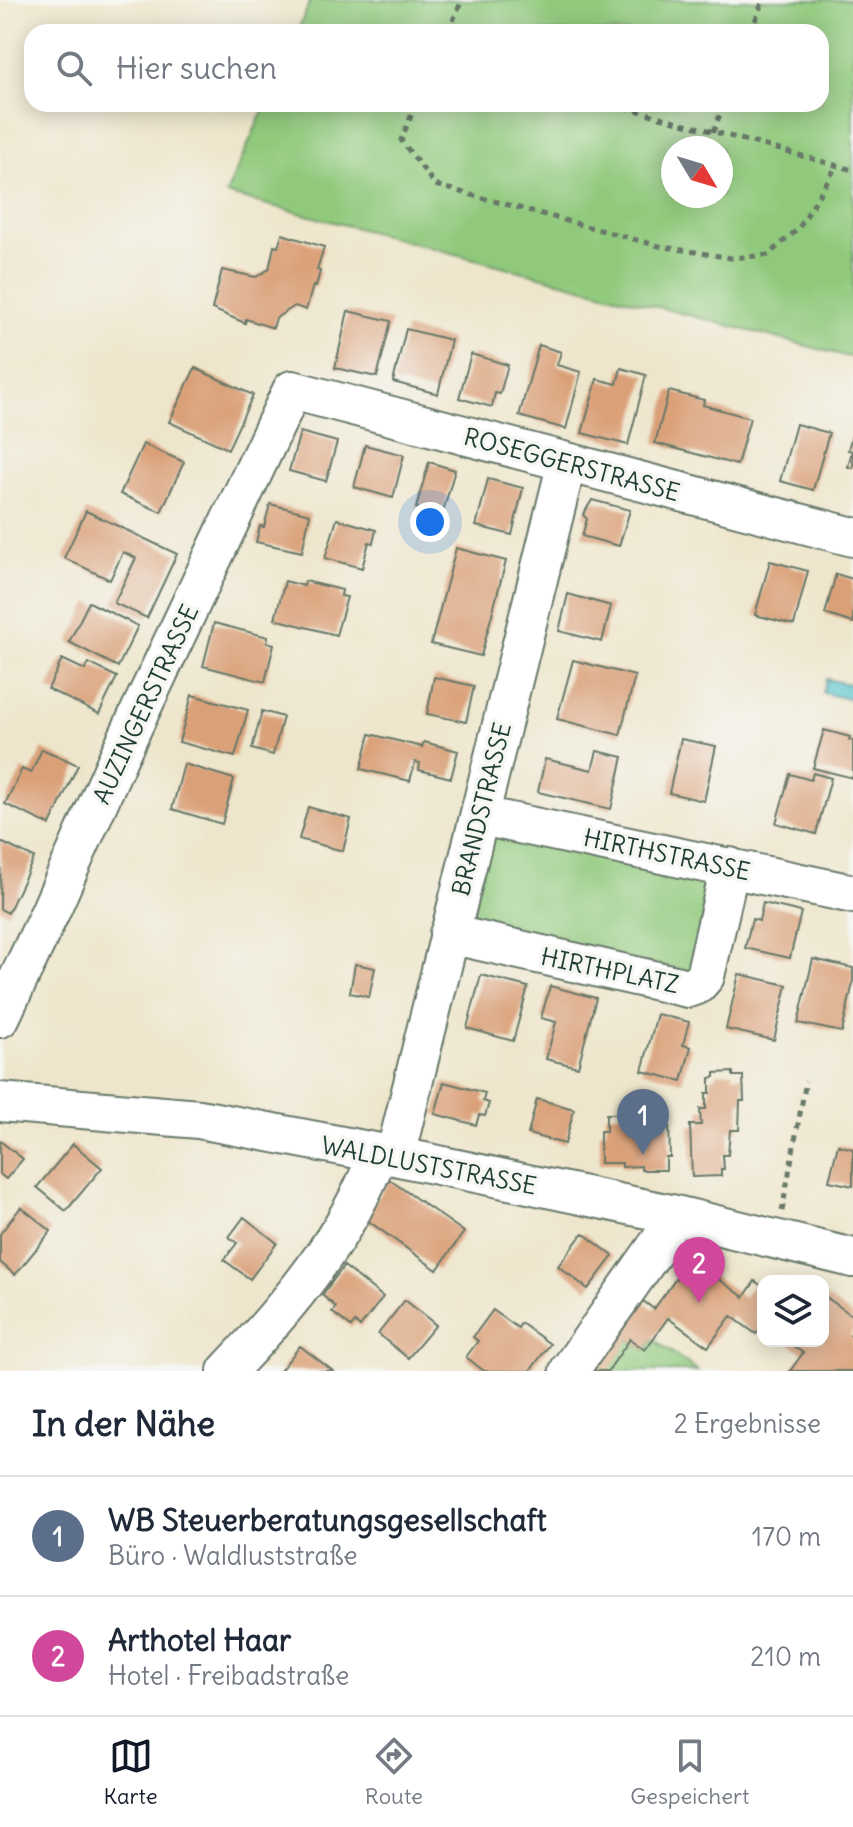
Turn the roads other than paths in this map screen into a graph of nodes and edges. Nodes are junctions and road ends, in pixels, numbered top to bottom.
1 (292, 390) joint
2 (567, 462) junction
3 (853, 537) edge
4 (481, 816) junction
5 (730, 867) junction
6 (853, 894) edge
7 (449, 934) junction
8 (0, 1018) edge
9 (0, 1102) edge
10 (387, 1155) junction
11 (671, 1214) junction
12 (853, 1258) edge
13 (227, 1371) edge
14 (569, 1371) edge

1 - 2 street, ROSEGGERSTRASSE
1 - 8 street, AUZINGERSTRASSE
2 - 3 street, ROSEGGERSTRASSE
2 - 4 street, BRANDSTRASSE
4 - 5 street, HIRTHSTRASSE
4 - 7 street, BRANDSTRASSE
5 - 6 street, HIRTHSTRASSE
5 - 7 street, HIRTHPLATZ
7 - 10 street, BRANDSTRASSE
9 - 10 street, WALDLUSTSTRASSE
10 - 11 street, WALDLUSTSTRASSE
10 - 13 street, BRANDSTRASSE
11 - 12 street, WALDLUSTSTRASSE
11 - 14 street

